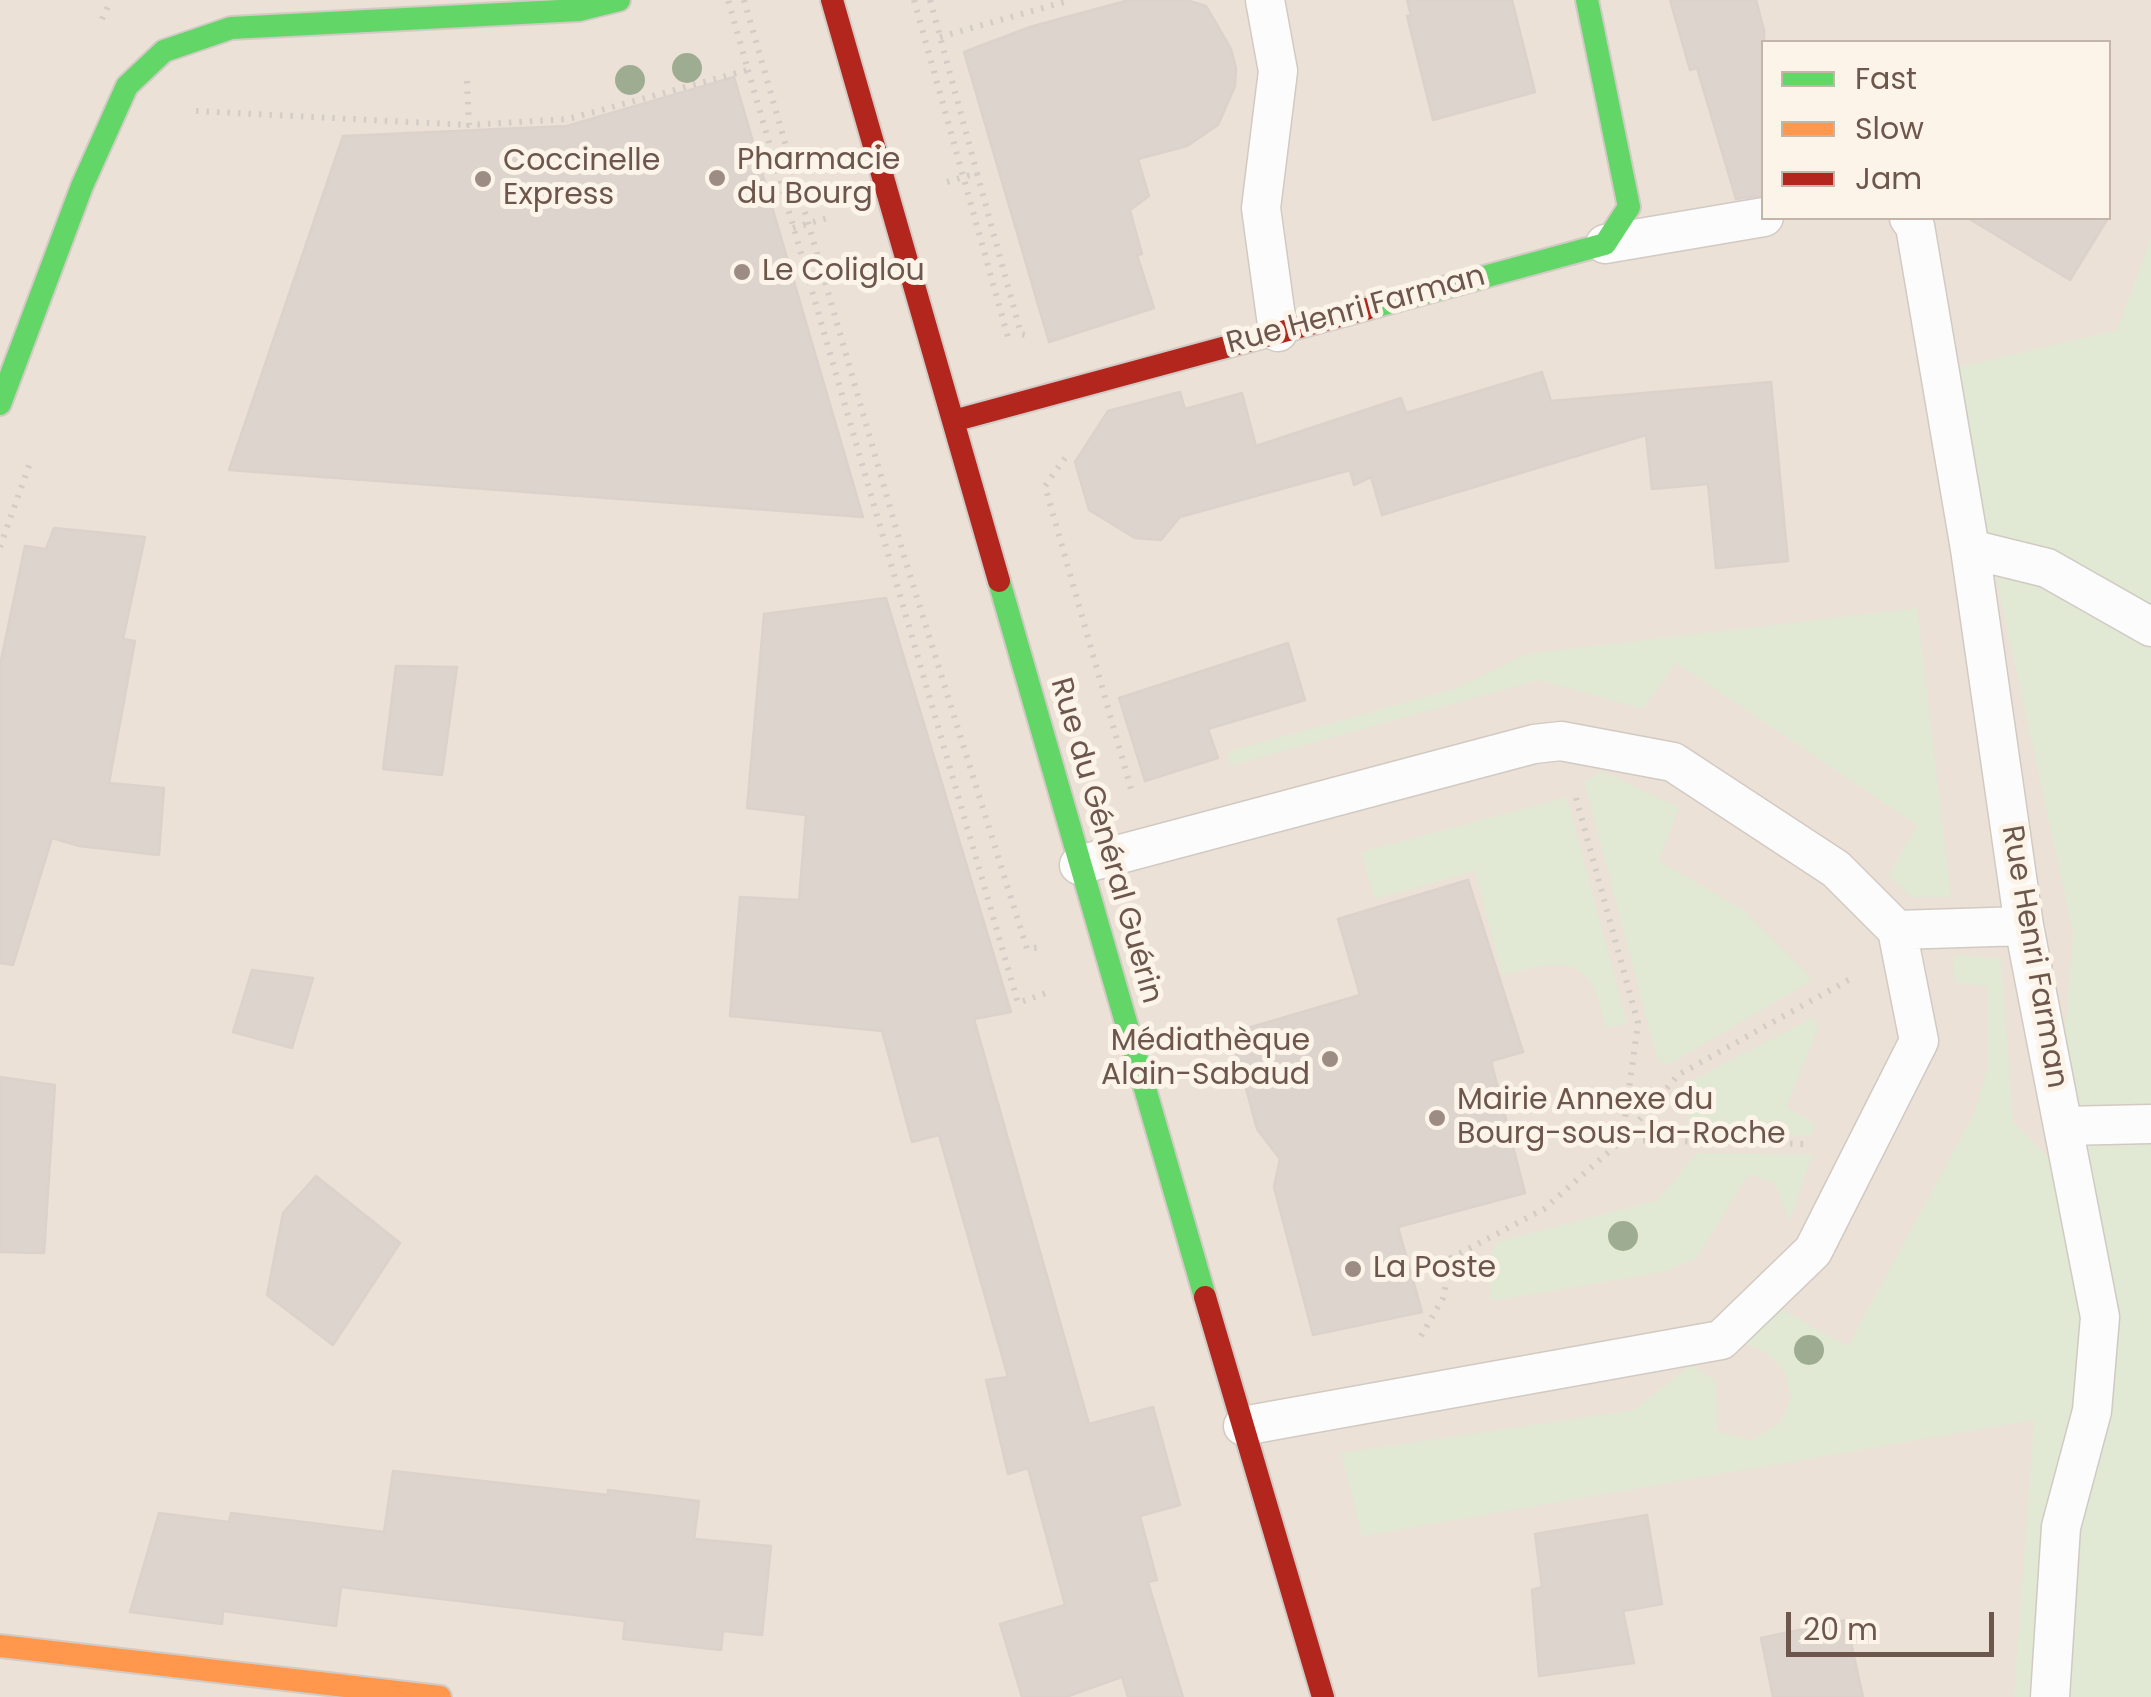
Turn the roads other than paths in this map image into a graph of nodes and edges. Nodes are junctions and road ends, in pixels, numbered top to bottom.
1 (619, 0) edge
2 (832, 0) edge
3 (1266, 0) edge
4 (1587, 0) edge
5 (1761, 218) edge
6 (1910, 220) edge
7 (1604, 244) junction
8 (1278, 332) junction
9 (0, 404) edge
10 (953, 421) junction
11 (1970, 549) junction
12 (2151, 627) edge
13 (1080, 865) junction
14 (2024, 926) junction
15 (1899, 940) junction
16 (2151, 1124) edge
17 (2063, 1126) junction
18 (1243, 1426) junction
19 (0, 1646) edge
20 (440, 1697) edge
21 (1324, 1697) edge
22 (2050, 1697) edge

1 - 9 street
2 - 10 street, Rue du Général Guérin
3 - 8 lane
4 - 7 street
5 - 7 lane, Rue Henri Farman
6 - 11 lane, Rue Henri Farman
7 - 8 street, Rue Henri Farman
8 - 10 street, Rue Henri Farman
10 - 13 street, Rue du Général Guérin
11 - 12 lane
11 - 14 lane, Rue Henri Farman
13 - 15 lane
13 - 18 street, Rue du Général Guérin
14 - 15 lane
14 - 17 lane, Rue Henri Farman
15 - 18 lane
16 - 17 lane
17 - 22 lane, Rue Henri Farman
18 - 21 street, Rue du Général Guérin
19 - 20 street

